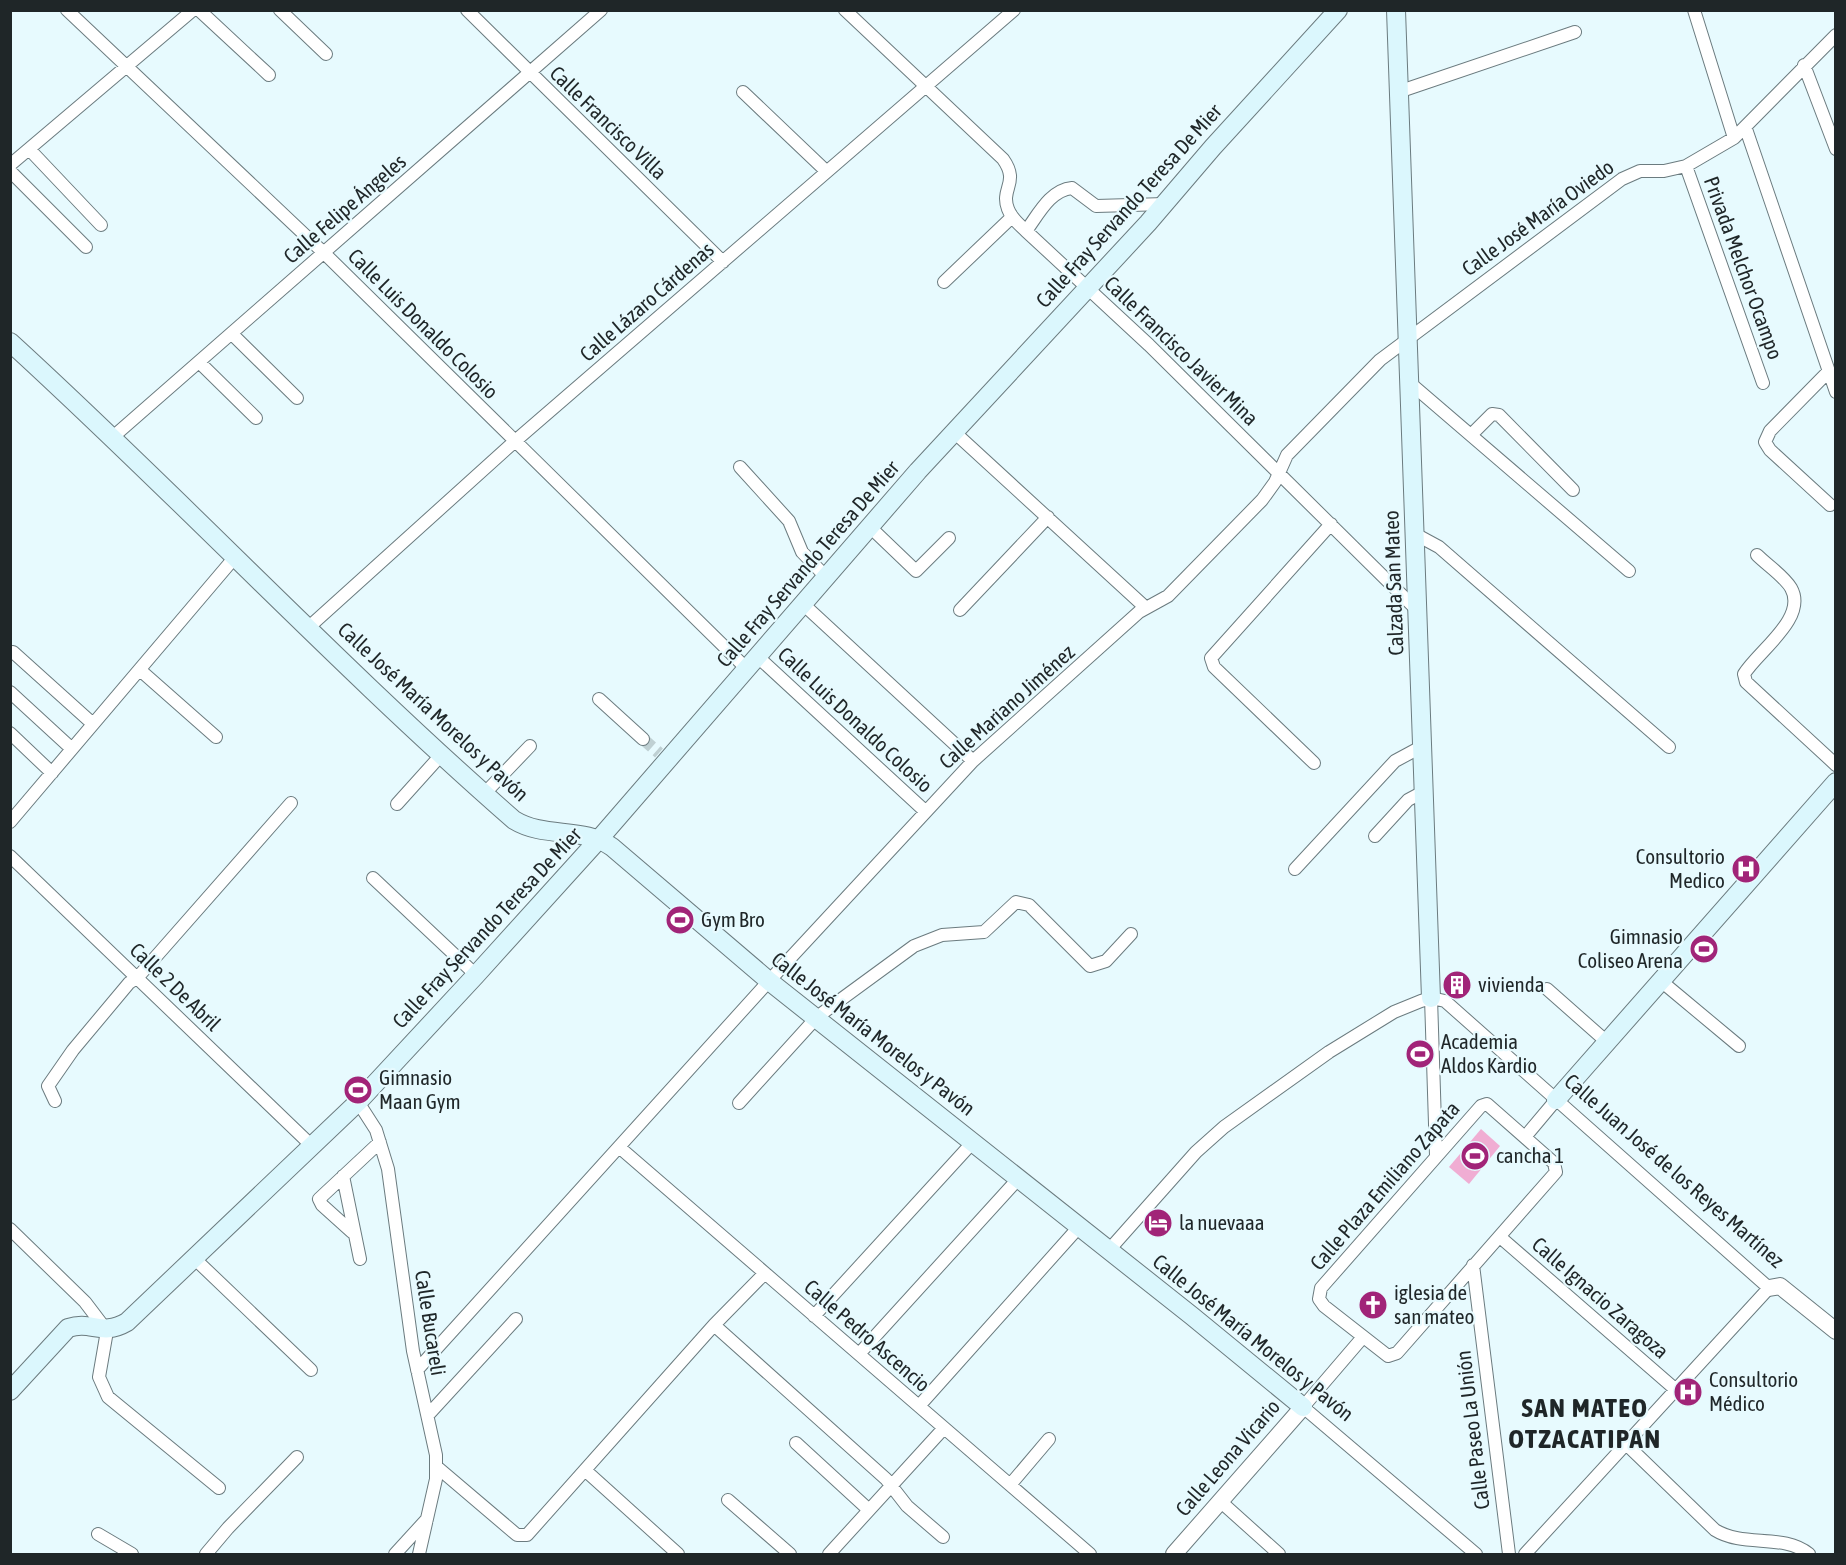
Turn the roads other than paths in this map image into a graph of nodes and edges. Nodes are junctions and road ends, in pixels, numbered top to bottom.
1 (67, 10) edge
2 (193, 10) edge
3 (200, 10) edge
4 (280, 10) edge
5 (467, 10) edge
6 (601, 10) edge
7 (844, 10) edge
8 (1014, 10) edge
9 (1338, 10) edge
10 (1396, 10) edge
11 (1694, 10) edge
12 (1575, 32) dead end
13 (1836, 35) edge
14 (326, 54) dead end
15 (1804, 65) junction
16 (126, 68) junction
17 (528, 74) junction
18 (269, 75) dead end
19 (925, 87) junction
20 (1401, 91) junction
21 (742, 92) dead end
22 (1746, 129) junction
23 (1734, 138) junction
24 (29, 149) junction
25 (1836, 149) edge
26 (10, 165) edge
27 (1686, 166) junction
28 (10, 171) edge
29 (826, 171) junction
30 (1165, 204) junction
31 (1012, 217) junction
32 (101, 225) dead end
33 (1026, 231) junction
34 (86, 247) dead end
35 (324, 253) junction
36 (723, 262) junction
37 (944, 282) dead end
38 (1087, 288) junction
39 (232, 334) junction
40 (1407, 339) junction
41 (10, 342) edge
42 (199, 362) junction
43 (1827, 373) junction
44 (1410, 383) junction
45 (1763, 383) dead end
46 (1836, 392) edge
47 (297, 398) dead end
48 (256, 418) dead end
49 (953, 431) junction
50 (1471, 435) junction
51 (114, 436) junction
52 (514, 442) junction
53 (740, 467) dead end
54 (1278, 472) junction
55 (1573, 490) dead end
56 (1830, 505) dead end
57 (1048, 517) junction
58 (1331, 524) junction
59 (869, 526) junction
60 (1414, 534) junction
61 (949, 538) dead end
62 (1756, 555) dead end
63 (235, 557) junction
64 (1629, 571) dead end
65 (826, 577) junction
66 (803, 604) junction
67 (1146, 608) junction
68 (960, 610) dead end
69 (1417, 610) junction
70 (309, 627) junction
71 (13, 652) dead end
72 (752, 663) junction
73 (140, 669) junction
74 (10, 692) edge
75 (599, 699) dead end
76 (93, 724) junction
77 (10, 733) edge
78 (216, 737) dead end
79 (643, 739) tunnel mouth
80 (530, 746) dead end
81 (1421, 747) junction
82 (1669, 747) dead end
83 (72, 749) junction
84 (442, 754) junction
85 (973, 761) junction
86 (1314, 763) dead end
87 (1836, 765) edge
88 (52, 773) junction
89 (1836, 782) edge
90 (1423, 792) junction
91 (484, 794) junction
92 (291, 802) dead end
93 (397, 804) dead end
94 (925, 811) junction
95 (10, 822) edge
96 (1375, 836) dead end
97 (600, 838) junction
98 (10, 856) edge
99 (1295, 869) dead end
100 (373, 878) dead end
101 (1131, 934) dead end
102 (476, 975) junction
103 (138, 977) junction
104 (769, 981) junction
105 (1661, 981) junction
106 (1547, 989) dead end
107 (1431, 998) junction
108 (817, 1017) junction
109 (1606, 1042) junction
110 (1739, 1046) dead end
111 (1556, 1100) junction
112 (55, 1101) dead end
113 (358, 1101) junction
114 (739, 1102) dead end
115 (1525, 1137) junction
116 (380, 1142) junction
117 (973, 1142) junction
118 (312, 1146) junction
119 (619, 1147) junction
120 (1436, 1155) junction
121 (343, 1176) junction
122 (1018, 1179) junction
123 (1078, 1228) junction
124 (10, 1229) edge
125 (352, 1232) junction
126 (1500, 1238) junction
127 (1109, 1251) junction
128 (195, 1259) junction
129 (360, 1259) dead end
130 (1473, 1265) junction
131 (765, 1273) junction
132 (1769, 1288) junction
133 (814, 1316) junction
134 (516, 1319) dead end
135 (714, 1325) junction
136 (107, 1331) junction
137 (1836, 1331) edge
138 (1364, 1337) junction
139 (859, 1354) junction
140 (311, 1370) dead end
141 (417, 1370) junction
142 (1675, 1389) junction
143 (10, 1391) edge
144 (919, 1406) junction
145 (1303, 1407) junction
146 (428, 1414) junction
147 (944, 1428) junction
148 (1049, 1439) dead end
149 (796, 1443) dead end
150 (1625, 1443) junction
151 (297, 1457) dead end
152 (437, 1467) junction
153 (586, 1471) junction
154 (891, 1485) junction
155 (1010, 1485) junction
156 (219, 1488) dead end
157 (728, 1500) dead end
158 (1220, 1501) junction
159 (869, 1510) junction
160 (428, 1518) junction
161 (98, 1534) dead end
162 (943, 1536) dead end
163 (132, 1554) edge
164 (206, 1554) edge
165 (395, 1554) edge
166 (419, 1554) edge
167 (678, 1554) edge
168 (790, 1554) edge
169 (830, 1554) edge
170 (1090, 1554) edge
171 (1174, 1554) edge
172 (1279, 1554) edge
173 (1476, 1554) edge
174 (1509, 1554) edge
175 (1525, 1554) edge
176 (1809, 1554) edge

1 - 16 street, Calle Luis Donaldo Colosio
2 - 16 street
3 - 18 street
4 - 14 street
5 - 17 street, Calle Francisco Villa
6 - 17 street, Calle Felipe Ángeles
7 - 19 street
8 - 19 street, Calle Lázaro Cárdenas
9 - 30 main road, Calle Fray Servando Teresa De Mier
10 - 20 main road, Calzada San Mateo
11 - 23 street
12 - 20 street
13 - 15 street, Calle José María Oviedo
15 - 22 street, Calle José María Oviedo
15 - 25 street
16 - 24 street
16 - 35 street, Calle Luis Donaldo Colosio
17 - 35 street, Calle Felipe Ángeles
17 - 36 street, Calle Francisco Villa
19 - 29 street, Calle Lázaro Cárdenas
19 - 31 street
20 - 40 main road, Calzada San Mateo
21 - 29 street
22 - 23 street, Calle José María Oviedo
22 - 43 street
23 - 27 street, Calle José María Oviedo
24 - 26 street
24 - 32 street
27 - 40 street, Calle José María Oviedo
27 - 45 street, Privada Melchor Ocampo
28 - 34 street
29 - 36 street, Calle Lázaro Cárdenas
30 - 33 street
30 - 38 main road, Calle Fray Servando Teresa De Mier
31 - 33 street, Calle Francisco Javier Mina
31 - 37 street
33 - 38 street, Calle Francisco Javier Mina
35 - 39 street, Calle Felipe Ángeles
35 - 52 street, Calle Luis Donaldo Colosio
36 - 52 street, Calle Lázaro Cárdenas
38 - 49 main road, Calle Fray Servando Teresa De Mier
38 - 54 street, Calle Francisco Javier Mina
39 - 42 street, Calle Felipe Ángeles
39 - 47 street
40 - 44 main road, Calzada San Mateo
40 - 54 street, Calle José María Oviedo
41 - 51 main road, Calle José María Morelos y Pavón
42 - 48 street
42 - 51 street, Calle Felipe Ángeles
43 - 46 street
43 - 56 street
44 - 50 street
44 - 60 main road, Calzada San Mateo
49 - 57 street
49 - 59 main road, Calle Fray Servando Teresa De Mier
50 - 55 street
50 - 64 street
51 - 63 main road, Calle José María Morelos y Pavón
52 - 70 street, Calle Lázaro Cárdenas
52 - 72 street, Calle Luis Donaldo Colosio
53 - 65 street
54 - 58 street, Calle Francisco Javier Mina
54 - 67 street, Calle Mariano Jiménez
57 - 67 street
57 - 68 street
58 - 69 street, Calle Francisco Javier Mina
58 - 86 street
59 - 61 street
59 - 65 main road, Calle Fray Servando Teresa De Mier
60 - 69 main road, Calzada San Mateo
60 - 82 street
62 - 87 street
63 - 70 main road, Calle José María Morelos y Pavón
63 - 73 street
65 - 66 main road, Calle Fray Servando Teresa De Mier
66 - 72 main road, Calle Fray Servando Teresa De Mier
66 - 85 street
67 - 85 street, Calle Mariano Jiménez
69 - 81 main road, Calzada San Mateo
70 - 84 main road, Calle José María Morelos y Pavón
71 - 76 street
72 - 94 street, Calle Luis Donaldo Colosio
72 - 97 main road, Calle Fray Servando Teresa De Mier
73 - 76 street
73 - 78 street
74 - 83 street
75 - 79 street
76 - 83 street
77 - 88 street
80 - 91 street
81 - 90 main road, Calzada San Mateo
81 - 99 street
83 - 88 street
84 - 91 main road, Calle José María Morelos y Pavón
84 - 93 street
85 - 94 street, Calle Mariano Jiménez
88 - 95 street
89 - 105 main road
90 - 96 street
90 - 107 main road, Calzada San Mateo
91 - 97 main road, Calle José María Morelos y Pavón
92 - 103 street
94 - 104 street, Calle Mariano Jiménez
97 - 102 main road, Calle Fray Servando Teresa De Mier
97 - 104 main road, Calle José María Morelos y Pavón
98 - 103 street, Calle 2 De Abril
100 - 102 street
101 - 108 street
102 - 113 main road, Calle Fray Servando Teresa De Mier
103 - 112 street
103 - 118 street, Calle 2 De Abril
104 - 108 main road, Calle José María Morelos y Pavón
104 - 119 street, Calle Mariano Jiménez
105 - 109 main road
105 - 110 street
106 - 109 street
107 - 111 street, Calle Juan José de los Reyes Martínez
107 - 120 street, Calzada San Mateo
107 - 127 street
108 - 114 street
108 - 117 main road, Calle José María Morelos y Pavón
109 - 111 main road
111 - 115 street
111 - 132 street, Calle Juan José de los Reyes Martínez
113 - 116 street, Calle Bucareli
113 - 118 main road, Calle Fray Servando Teresa De Mier
115 - 120 street, Calle Plaza Emiliano Zapata
115 - 126 street, Calle Plaza Emiliano Zapata
116 - 121 street
116 - 141 street, Calle Bucareli
117 - 122 main road, Calle José María Morelos y Pavón
117 - 133 street
118 - 128 main road, Calle Fray Servando Teresa De Mier
119 - 131 street, Calle Pedro Ascencio
119 - 141 street, Calle Mariano Jiménez
120 - 138 street, Calle Plaza Emiliano Zapata
121 - 125 street
121 - 125 street
122 - 123 main road, Calle José María Morelos y Pavón
122 - 139 street
123 - 127 main road, Calle José María Morelos y Pavón
123 - 144 street
124 - 136 street
125 - 129 street
126 - 130 street, Calle Plaza Emiliano Zapata
126 - 142 street, Calle Ignacio Zaragoza
127 - 145 main road, Calle José María Morelos y Pavón
128 - 136 main road, Calle Fray Servando Teresa De Mier
128 - 140 street
130 - 138 street, Calle Plaza Emiliano Zapata
130 - 174 street, Calle Paseo La Unión
131 - 133 street, Calle Pedro Ascencio
131 - 135 street
132 - 137 street, Calle Juan José de los Reyes Martínez
132 - 142 street
133 - 139 street, Calle Pedro Ascencio
134 - 146 street
135 - 153 street
135 - 154 street
136 - 143 main road
136 - 156 street
138 - 145 street, Calle Leona Vicario
139 - 144 street, Calle Pedro Ascencio
141 - 146 street, Calle Bucareli
142 - 150 street
144 - 147 street, Calle Pedro Ascencio
145 - 158 street, Calle Leona Vicario
145 - 173 street, Calle José María Morelos y Pavón
146 - 152 street, Calle Bucareli
147 - 154 street
147 - 155 street, Calle Pedro Ascencio
148 - 155 street
149 - 159 street
150 - 175 street
150 - 176 street
151 - 164 street
152 - 153 street
152 - 160 street, Calle Bucareli
153 - 167 street
154 - 159 street
154 - 162 street
155 - 170 street, Calle Pedro Ascencio
157 - 168 street
158 - 171 street, Calle Leona Vicario
158 - 172 street
159 - 169 street
160 - 165 street
160 - 166 street, Calle Bucareli
161 - 163 street

